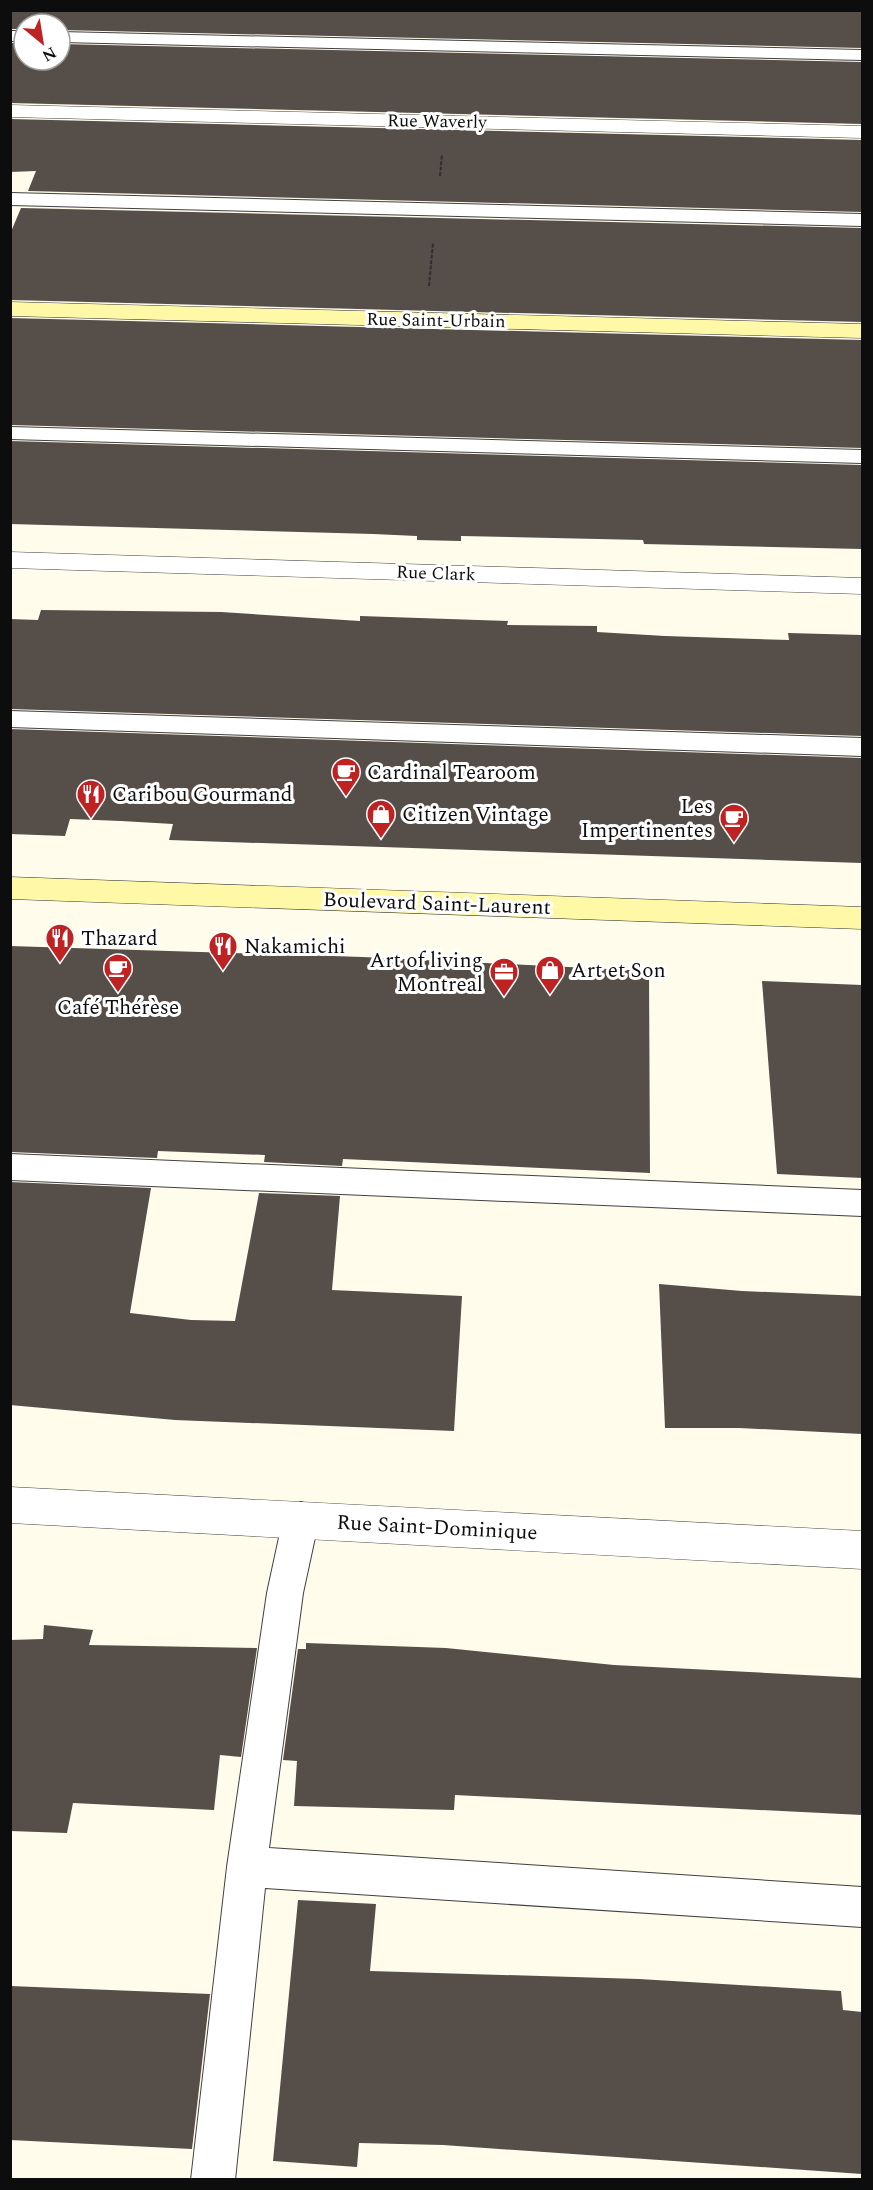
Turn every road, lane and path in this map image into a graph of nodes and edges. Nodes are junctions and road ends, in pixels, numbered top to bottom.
1 (72, 37) edge
2 (862, 55) edge
3 (10, 111) edge
4 (862, 132) edge
5 (10, 199) edge
6 (862, 219) edge
7 (10, 309) edge
8 (862, 331) edge
9 (10, 433) edge
10 (862, 457) edge
11 (10, 560) edge
12 (862, 586) edge
13 (10, 719) edge
14 (862, 747) edge
15 (10, 888) edge
16 (862, 918) edge
17 (10, 1167) edge
18 (862, 1203) edge
19 (10, 1505) edge
20 (301, 1519) junction
21 (862, 1550) edge
22 (247, 1867) junction
23 (862, 1907) edge
24 (213, 2180) edge

1 - 2 lane
3 - 4 street, Rue Waverly
5 - 6 lane
7 - 8 main road, Rue Saint-Urbain
9 - 10 lane
11 - 12 street, Rue Clark
13 - 14 lane
15 - 16 main road, Boulevard Saint-Laurent
17 - 18 lane
19 - 20 street, Rue Saint-Dominique
20 - 21 street, Rue Saint-Dominique
20 - 22 lane
22 - 23 lane
22 - 24 lane

